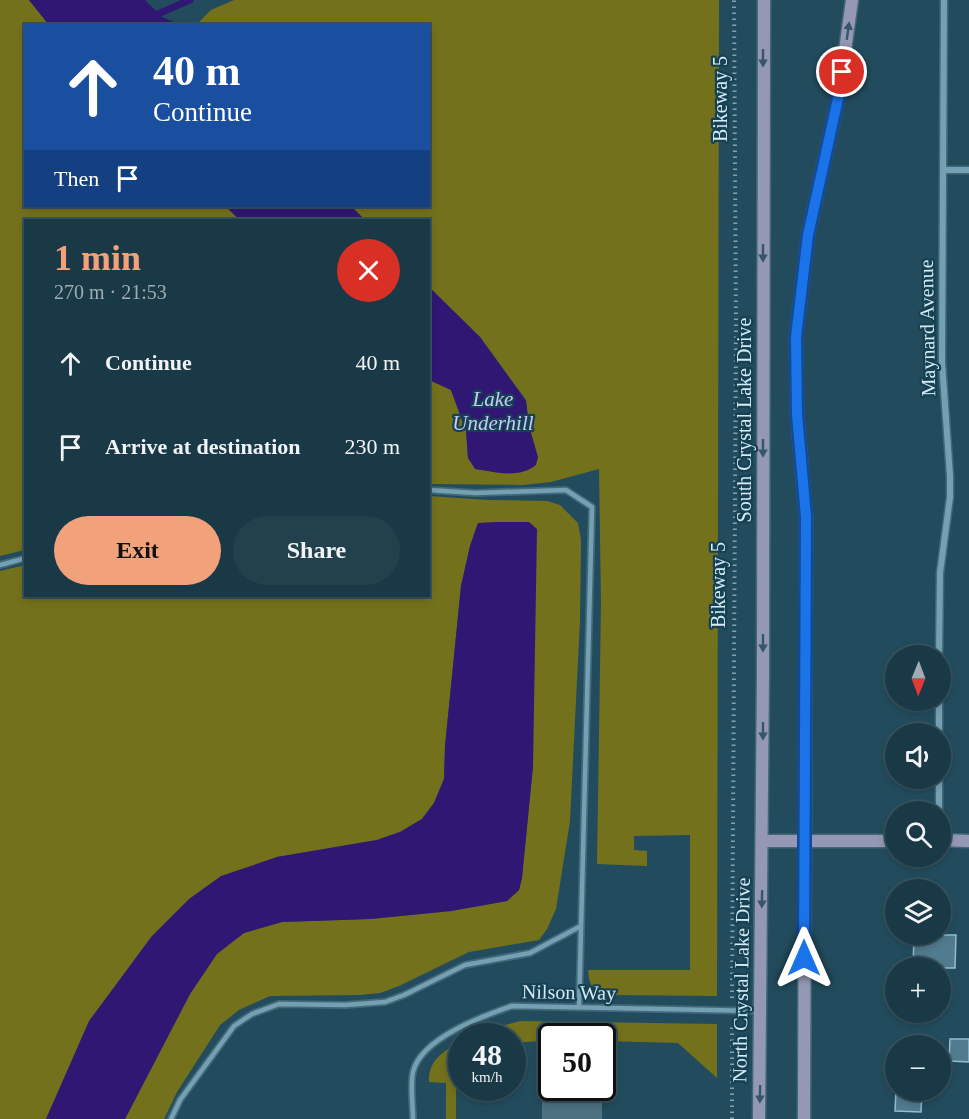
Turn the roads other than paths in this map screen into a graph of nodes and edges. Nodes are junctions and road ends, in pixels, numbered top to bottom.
1 (764, 0) edge
2 (852, 0) edge
3 (944, 0) edge
4 (944, 170) junction
5 (969, 170) edge
6 (430, 490) edge
7 (24, 559) edge
8 (0, 565) edge
9 (939, 645) edge
10 (951, 840) edge
11 (762, 841) junction
12 (805, 841) junction
13 (885, 841) edge
14 (969, 841) edge
15 (581, 926) junction
16 (579, 1007) junction
17 (760, 1011) junction
18 (171, 1119) edge
19 (413, 1119) edge
20 (759, 1119) edge
21 (804, 1119) edge

1 -> 11 main road, South Crystal Lake Drive
12 -> 2 main road
3 - 4 street, Maynard Avenue
4 - 5 street
4 - 9 street, Maynard Avenue
6 - 15 lane
7 - 8 lane
10 - 14 main road
11 - 12 main road
11 -> 17 main road, North Crystal Lake Drive
12 - 13 main road
12 - 21 main road
15 - 16 lane
15 - 18 lane
16 - 17 lane, Nilson Way
16 - 19 lane, Nilson Way
17 -> 20 main road, North Crystal Lake Drive

